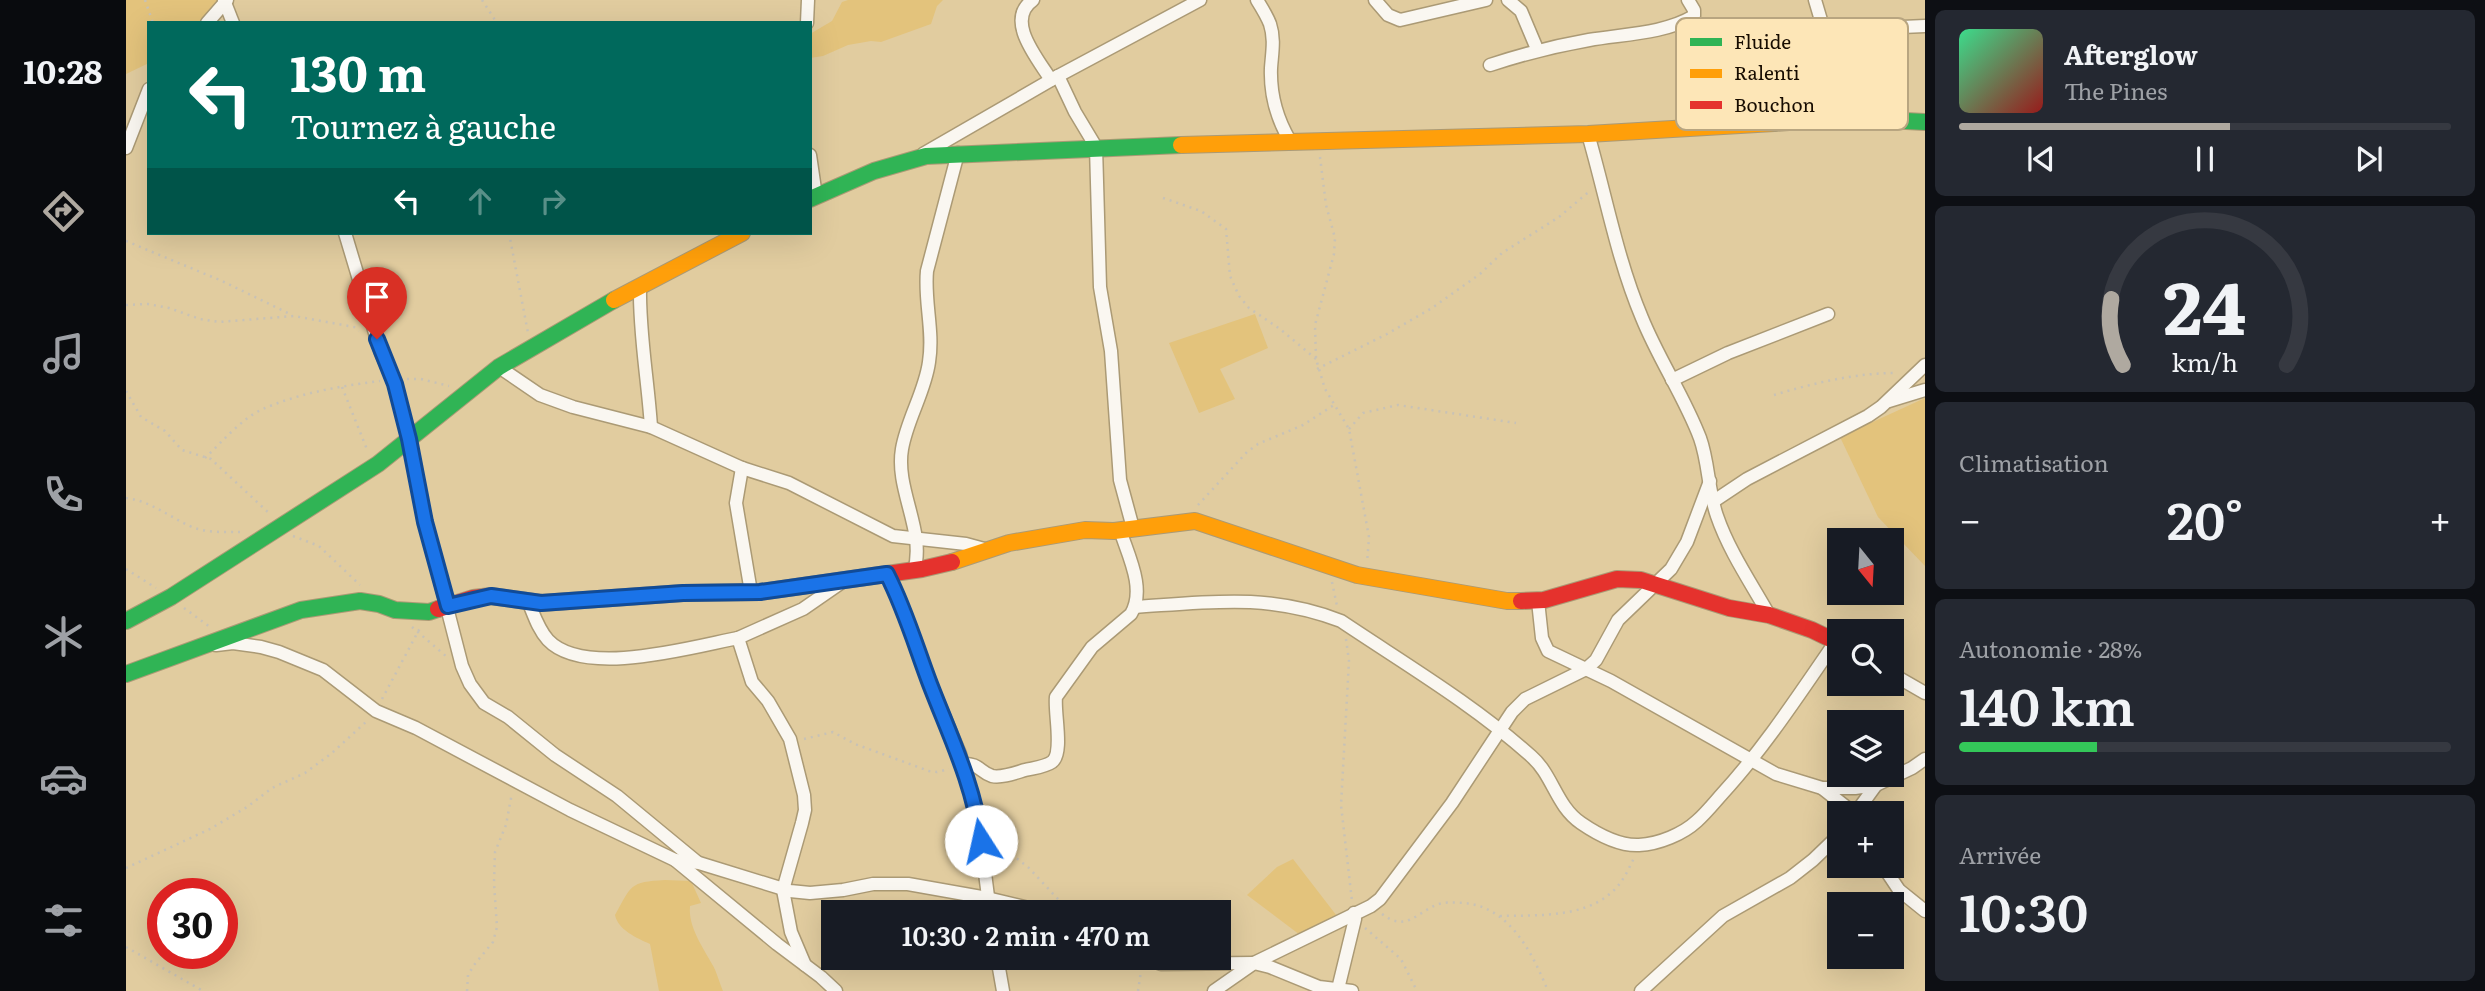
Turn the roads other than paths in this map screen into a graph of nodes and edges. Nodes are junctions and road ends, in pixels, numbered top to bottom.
1 (808, 0) edge
2 (1033, 0) edge
3 (1200, 0) edge
4 (1258, 0) edge
5 (1375, 0) edge
6 (1486, 0) edge
7 (1508, 0) edge
8 (1688, 0) edge
9 (1815, 0) edge
10 (226, 1) edge
11 (1689, 18) edge
12 (1821, 18) edge
13 (209, 21) edge
14 (232, 21) edge
15 (807, 21) edge
16 (1676, 24) edge
17 (1537, 49) junction
18 (1490, 65) dead end
19 (1054, 78) junction
20 (147, 94) edge
21 (1676, 129) edge
22 (1588, 134) junction
23 (1290, 141) junction
24 (1096, 147) junction
25 (126, 148) edge
26 (958, 153) junction
27 (914, 160) junction
28 (813, 197) edge
29 (346, 235) edge
30 (738, 235) edge
31 (640, 287) junction
32 (1828, 314) dead end
33 (499, 367) junction
34 (1921, 369) edge
35 (1672, 380) junction
36 (1925, 390) edge
37 (1886, 402) junction
38 (651, 426) junction
39 (409, 439) junction
40 (742, 468) junction
41 (1710, 481) junction
42 (1714, 501) junction
43 (1127, 529) junction
44 (916, 539) junction
45 (988, 550) junction
46 (914, 570) junction
47 (887, 574) junction
48 (844, 581) junction
49 (1658, 584) junction
50 (751, 592) junction
51 (528, 601) junction
52 (1538, 601) junction
53 (448, 606) junction
54 (1135, 607) junction
55 (1769, 615) junction
56 (126, 621) edge
57 (738, 638) junction
58 (1827, 638) edge
59 (192, 649) junction
60 (1827, 657) edge
61 (1586, 669) junction
62 (126, 674) edge
63 (1904, 681) edge
64 (1925, 693) edge
65 (1501, 730) junction
66 (1925, 759) edge
67 (1752, 761) junction
68 (962, 764) junction
69 (1904, 772) edge
70 (1862, 787) edge
71 (1875, 787) edge
72 (1822, 788) junction
73 (1827, 847) edge
74 (675, 860) junction
75 (699, 863) junction
76 (1891, 878) edge
77 (783, 890) junction
78 (987, 898) junction
79 (995, 900) edge
80 (1925, 911) edge
81 (1354, 916) junction
82 (1231, 963) edge
83 (1254, 963) junction
84 (805, 965) junction
85 (999, 970) edge
86 (1338, 989) junction
87 (836, 991) edge
88 (1003, 991) edge
89 (1214, 991) edge
90 (1352, 991) edge
91 (1641, 991) edge

1 - 15 street
2 - 19 street
3 - 19 street
4 - 23 street
5 - 6 street
7 - 17 street
8 - 11 street
9 - 12 street
10 - 13 street
10 - 14 street
16 - 17 street
17 - 18 street
19 - 24 street
19 - 27 street
20 - 25 street
21 - 22 street
22 - 23 street
22 - 35 street
23 - 24 street
24 - 26 street
24 - 43 street
26 - 27 street
26 - 44 street
27 - 28 street
29 - 39 street
30 - 31 street
31 - 33 street
31 - 38 street
32 - 35 street
33 - 38 street
33 - 39 street
34 - 37 street
35 - 41 street
36 - 37 street
37 - 42 street
38 - 40 street
39 - 53 street
39 - 56 street
40 - 44 street
40 - 50 street
41 - 42 street
41 - 49 street
42 - 55 street
43 - 45 street
43 - 52 street
43 - 54 street
44 - 45 street
44 - 46 street
45 - 46 street
46 - 47 street
47 - 48 street
47 - 68 street
48 - 50 street
48 - 57 street
49 - 52 street
49 - 55 street
49 - 61 street
50 - 51 street
51 - 53 street
51 - 57 street
52 - 61 street
53 - 59 street
53 - 75 street
54 - 65 street
54 - 68 street
55 - 58 street
57 - 77 street
59 - 62 street
59 - 74 street
60 - 67 street
61 - 65 street
61 - 67 street
63 - 64 street
65 - 67 street
65 - 81 street
66 - 69 street
67 - 72 street
68 - 78 street
70 - 72 street
71 - 72 street
73 - 91 street
74 - 75 street
74 - 84 street
75 - 77 street
76 - 80 street
77 - 78 street
77 - 84 street
78 - 79 street
81 - 83 street
81 - 86 street
82 - 83 street
83 - 86 street
83 - 89 street
84 - 87 street
85 - 88 street
86 - 90 street

